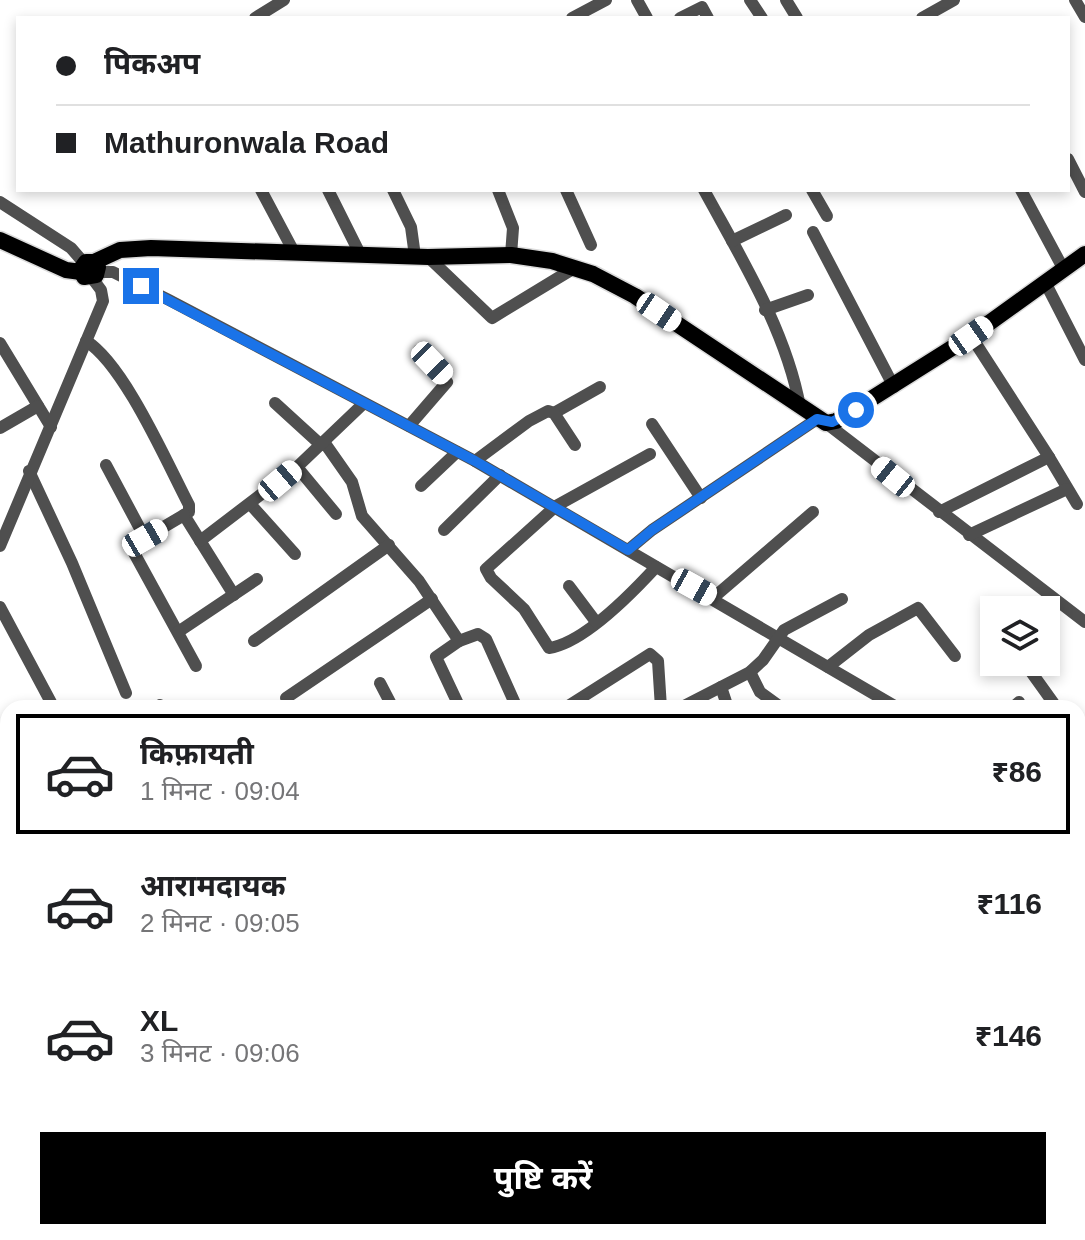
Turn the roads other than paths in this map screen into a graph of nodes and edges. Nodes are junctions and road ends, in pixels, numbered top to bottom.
1 (284, 0) edge
2 (606, 0) edge
3 (954, 0) edge
4 (1075, 0) edge
5 (703, 8) edge
6 (257, 16) edge
7 (576, 16) edge
8 (685, 16) edge
9 (926, 16) edge
10 (1085, 17) edge
11 (1070, 163) edge
12 (262, 192) edge
13 (329, 192) edge
14 (394, 192) edge
15 (501, 192) edge
16 (567, 192) edge
17 (705, 192) edge
18 (813, 192) edge
19 (1022, 192) edge
20 (1085, 192) edge
21 (0, 202) edge
22 (786, 215) dead end
23 (827, 216) dead end
24 (813, 232) dead end
25 (0, 240) edge
26 (732, 241) junction
27 (591, 245) dead end
28 (294, 252) junction
29 (360, 254) junction
30 (1085, 254) edge
31 (511, 255) junction
32 (422, 256) junction
33 (576, 267) junction
34 (90, 269) junction
35 (1064, 270) junction
36 (1045, 282) junction
37 (808, 295) dead end
38 (765, 310) junction
39 (971, 336) junction
40 (86, 341) junction
41 (0, 343) edge
42 (419, 350) dead end
43 (1085, 360) edge
44 (600, 387) dead end
45 (894, 387) junction
46 (275, 403) dead end
47 (363, 404) junction
48 (38, 406) junction
49 (800, 407) junction
50 (554, 413) junction
51 (821, 421) junction
52 (652, 424) dead end
53 (409, 426) junction
54 (51, 427) junction
55 (0, 428) edge
56 (323, 444) junction
57 (575, 445) dead end
58 (457, 452) junction
59 (650, 454) dead end
60 (1049, 457) junction
61 (475, 461) junction
62 (106, 465) dead end
63 (297, 467) junction
64 (29, 471) junction
65 (500, 475) junction
66 (421, 486) dead end
67 (1067, 489) junction
68 (701, 498) junction
69 (1077, 504) dead end
70 (251, 505) junction
71 (556, 506) junction
72 (813, 512) dead end
73 (939, 512) junction
74 (336, 514) dead end
75 (184, 515) junction
76 (444, 530) dead end
77 (969, 535) junction
78 (145, 538) junction
79 (200, 541) junction
80 (389, 545) junction
81 (0, 546) edge
82 (628, 550) junction
83 (295, 554) dead end
84 (656, 567) junction
85 (257, 579) dead end
86 (569, 586) dead end
87 (234, 595) junction
88 (713, 598) junction
89 (432, 599) junction
90 (842, 599) dead end
91 (0, 607) edge
92 (596, 622) junction
93 (1085, 622) edge
94 (178, 632) junction
95 (777, 637) junction
96 (254, 641) dead end
97 (459, 641) junction
98 (955, 656) dead end
99 (196, 666) dead end
100 (828, 667) junction
101 (750, 672) junction
102 (1034, 676) edge
103 (380, 683) dead end
104 (721, 687) junction
105 (126, 693) dead end
106 (286, 698) dead end
107 (50, 700) edge
108 (389, 700) edge
109 (456, 700) edge
110 (513, 700) edge
111 (578, 700) edge
112 (660, 700) edge
113 (697, 700) edge
114 (725, 700) edge
115 (771, 700) edge
116 (884, 700) edge
117 (1051, 700) edge

1 - 6 street
2 - 7 street
3 - 9 street
4 - 10 street
5 - 8 street
11 - 20 street
12 - 28 street
13 - 29 street
14 - 32 street
15 - 31 street
16 - 27 street
17 - 26 street
18 - 23 street
19 - 35 street
21 - 34 street
22 - 26 street
24 - 45 street
25 - 34 main road
26 - 38 street
28 - 29 main road
28 - 34 main road
29 - 32 main road
30 - 35 main road
31 - 32 main road
31 - 33 main road
32 - 33 street
33 - 49 main road
34 - 40 street
34 - 47 street
35 - 36 main road
36 - 39 main road
36 - 43 street
37 - 38 street
38 - 49 street
39 - 45 main road
39 - 60 street
40 - 54 street
40 - 75 street
41 - 48 street
42 - 53 street
44 - 50 street
45 - 51 main road
46 - 56 street
47 - 53 street
47 - 56 street
48 - 54 street
48 - 55 street
49 - 51 main road
50 - 57 street
50 - 61 street
51 - 68 street
51 - 73 street
52 - 68 street
53 - 58 street
54 - 64 street
56 - 63 street
56 - 80 street
58 - 61 street
58 - 66 street
59 - 71 street
60 - 67 street
60 - 73 street
61 - 65 street
62 - 78 street
63 - 70 street
63 - 74 street
64 - 81 street
64 - 105 street
65 - 71 street
65 - 76 street
67 - 69 street
67 - 77 street
68 - 82 street
70 - 79 street
70 - 83 street
71 - 82 street
71 - 92 street
72 - 88 street
73 - 77 street
75 - 78 street
75 - 79 street
77 - 93 street
78 - 94 street
79 - 87 street
80 - 89 street
80 - 96 street
82 - 84 street
84 - 88 street
84 - 92 street
85 - 87 street
86 - 92 street
87 - 94 street
88 - 95 street
89 - 97 street
89 - 106 street
90 - 95 street
91 - 107 street
94 - 99 street
95 - 100 street
95 - 101 street
97 - 109 street
97 - 110 street
98 - 100 street
100 - 116 street
101 - 104 street
101 - 115 street
102 - 117 street
103 - 108 street
104 - 113 street
104 - 114 street
111 - 112 street

